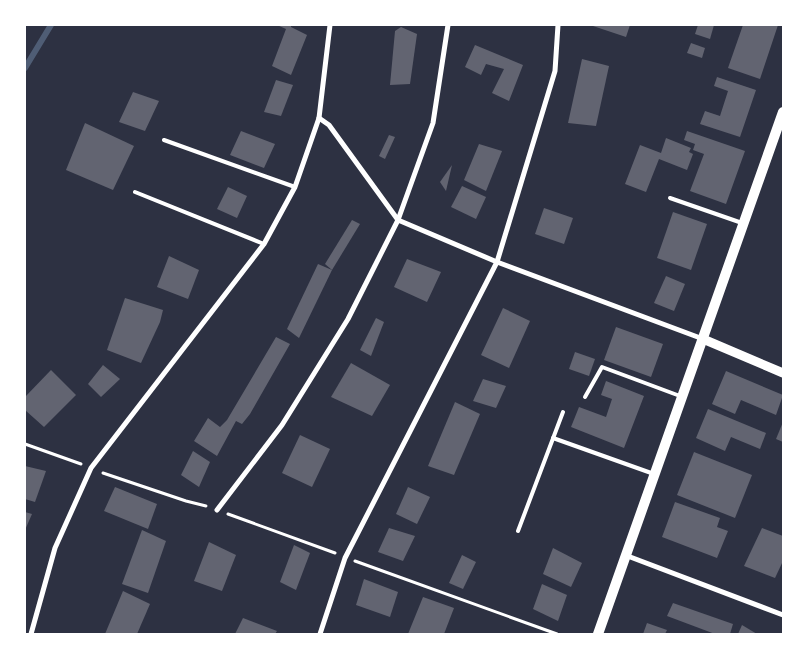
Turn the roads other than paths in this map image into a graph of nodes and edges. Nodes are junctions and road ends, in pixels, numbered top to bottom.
1 (330, 25) edge
2 (448, 25) edge
3 (558, 25) edge
4 (783, 112) edge
5 (319, 118) junction
6 (164, 140) dead end
7 (295, 187) junction
8 (135, 192) dead end
9 (670, 198) dead end
10 (398, 220) junction
11 (742, 223) junction
12 (264, 244) junction
13 (497, 262) junction
14 (703, 339) junction
15 (783, 373) edge
16 (585, 397) dead end
17 (682, 397) junction
18 (563, 412) dead end
19 (553, 438) junction
20 (654, 474) junction
21 (217, 510) road end
22 (518, 531) dead end
23 (625, 555) junction
24 (783, 616) edge
25 (31, 634) edge
26 (320, 634) edge
27 (598, 634) edge

1 - 5 street
2 - 10 street
3 - 13 street
4 - 11 main road
5 - 7 street
5 - 10 street
6 - 7 lane
7 - 12 street
8 - 12 lane
9 - 11 lane
10 - 13 street
10 - 21 street
11 - 14 main road
12 - 25 street
13 - 14 street
13 - 26 street
14 - 15 street
14 - 17 main road
16 - 17 lane
17 - 20 main road
18 - 19 lane
19 - 20 lane
19 - 22 lane
20 - 23 main road
23 - 24 street
23 - 27 main road

